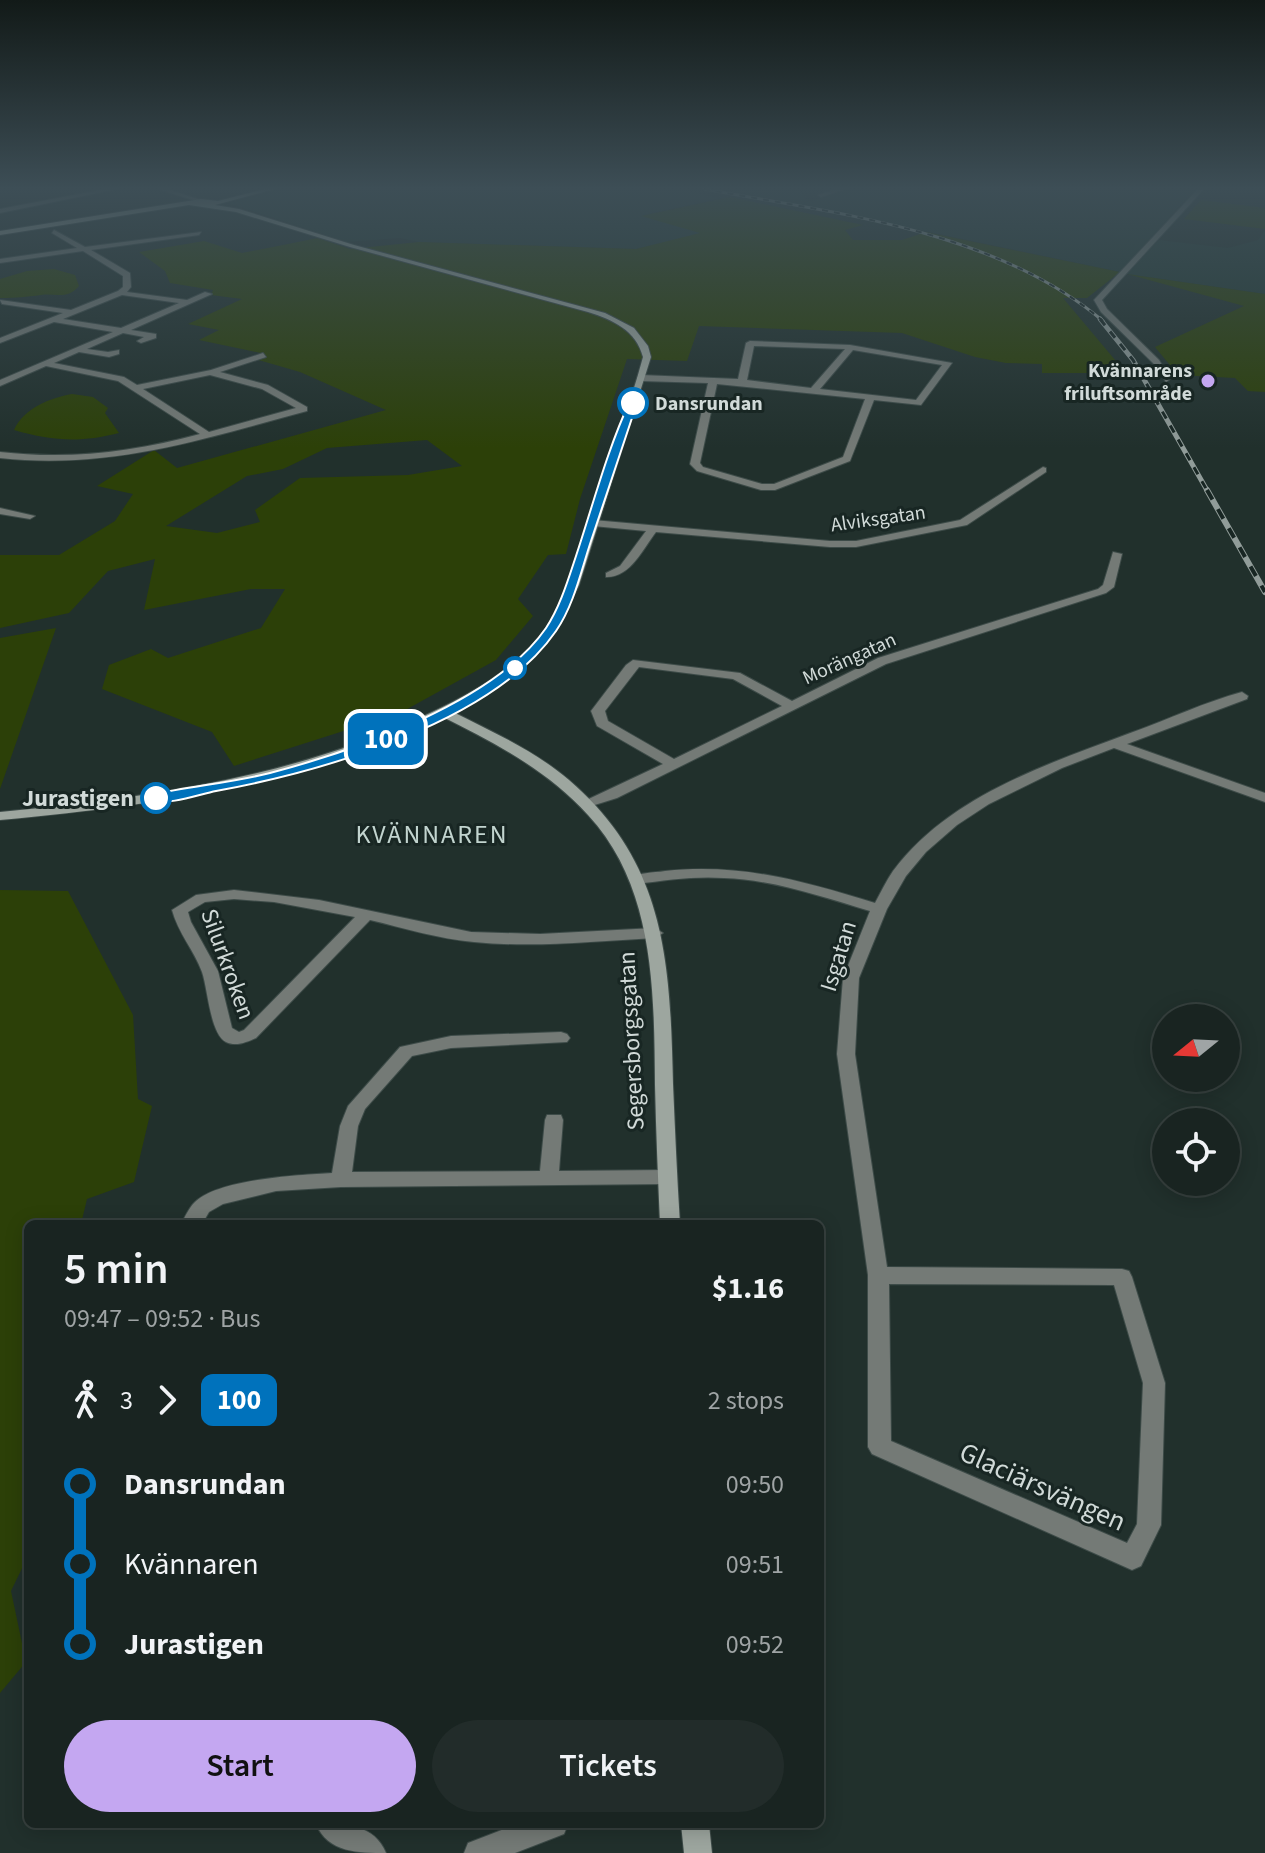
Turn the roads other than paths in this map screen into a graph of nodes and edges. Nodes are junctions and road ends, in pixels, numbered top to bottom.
1 (127, 275) edge
2 (465, 275) edge
3 (1120, 275) edge
4 (121, 293) junction
5 (208, 294) dead end
6 (2, 302) edge
7 (187, 302) junction
8 (71, 313) junction
9 (54, 319) junction
10 (122, 331) junction
11 (0, 333) edge
12 (14, 336) junction
13 (0, 341) edge
14 (141, 341) dead end
15 (850, 347) junction
16 (78, 350) junction
17 (116, 352) dead end
18 (263, 355) dead end
19 (45, 363) junction
20 (210, 372) junction
21 (641, 378) junction
22 (1166, 379) dead end
23 (713, 381) junction
24 (742, 382) junction
25 (0, 383) edge
26 (136, 388) junction
27 (814, 390) junction
28 (870, 398) junction
29 (206, 434) junction
30 (0, 455) edge
31 (1043, 470) dead end
32 (0, 511) edge
33 (30, 516) dead end
34 (593, 523) junction
35 (654, 527) junction
36 (1117, 554) dead end
37 (610, 575) dead end
38 (1242, 696) dead end
39 (791, 705) junction
40 (443, 712) junction
41 (1115, 744) junction
42 (674, 765) junction
43 (1265, 798) edge
44 (585, 804) junction
45 (0, 816) edge
46 (637, 879) junction
47 (879, 909) junction
48 (367, 914) junction
49 (655, 933) junction
50 (561, 1038) dead end
51 (554, 1120) dead end
52 (549, 1177) junction
53 (667, 1177) junction
54 (341, 1180) junction
55 (194, 1220) edge
56 (670, 1220) edge
57 (878, 1275) junction
58 (880, 1447) joint
59 (336, 1828) edge
60 (544, 1828) edge
61 (695, 1828) edge
62 (372, 1853) edge
63 (478, 1853) edge
64 (698, 1853) edge

1 - 4 street
2 - 21 main road
3 - 22 street
4 - 7 street
4 - 8 street
5 - 7 street
6 - 8 street
7 - 10 street
8 - 9 street
9 - 10 street
9 - 12 street
10 - 14 street
10 - 16 street
11 - 12 street
12 - 13 street
15 - 24 street
15 - 27 street
15 - 28 street
16 - 17 street
16 - 19 street
18 - 20 street
19 - 25 street
19 - 26 street
20 - 26 street
20 - 29 street
21 - 23 street
21 - 34 main road
23 - 24 street
23 - 28 street
24 - 27 street
26 - 29 street
27 - 28 street
29 - 30 street
31 - 35 street, Alviksgatan
32 - 33 street
34 - 35 street, Alviksgatan
34 - 40 main road
35 - 37 street
36 - 39 street, Morängatan
38 - 41 street, Isgatan
39 - 42 street, Morängatan
39 - 42 street
40 - 44 main road, Segersborgsgatan
40 - 45 main road
41 - 43 street
41 - 47 street, Isgatan
42 - 44 street, Morängatan
44 - 46 main road, Segersborgsgatan
46 - 47 street
46 - 49 main road, Segersborgsgatan
47 - 57 street, Isgatan
48 - 48 street, Silurkroken
48 - 49 street, Silurkroken
49 - 53 main road, Segersborgsgatan
50 - 54 street
51 - 52 street
52 - 53 street
52 - 54 street
53 - 56 main road, Segersborgsgatan
54 - 55 street
57 - 58 street, Isgatan
57 - 58 street, Glaciärsvängen
59 - 62 street
60 - 63 street
61 - 64 main road

